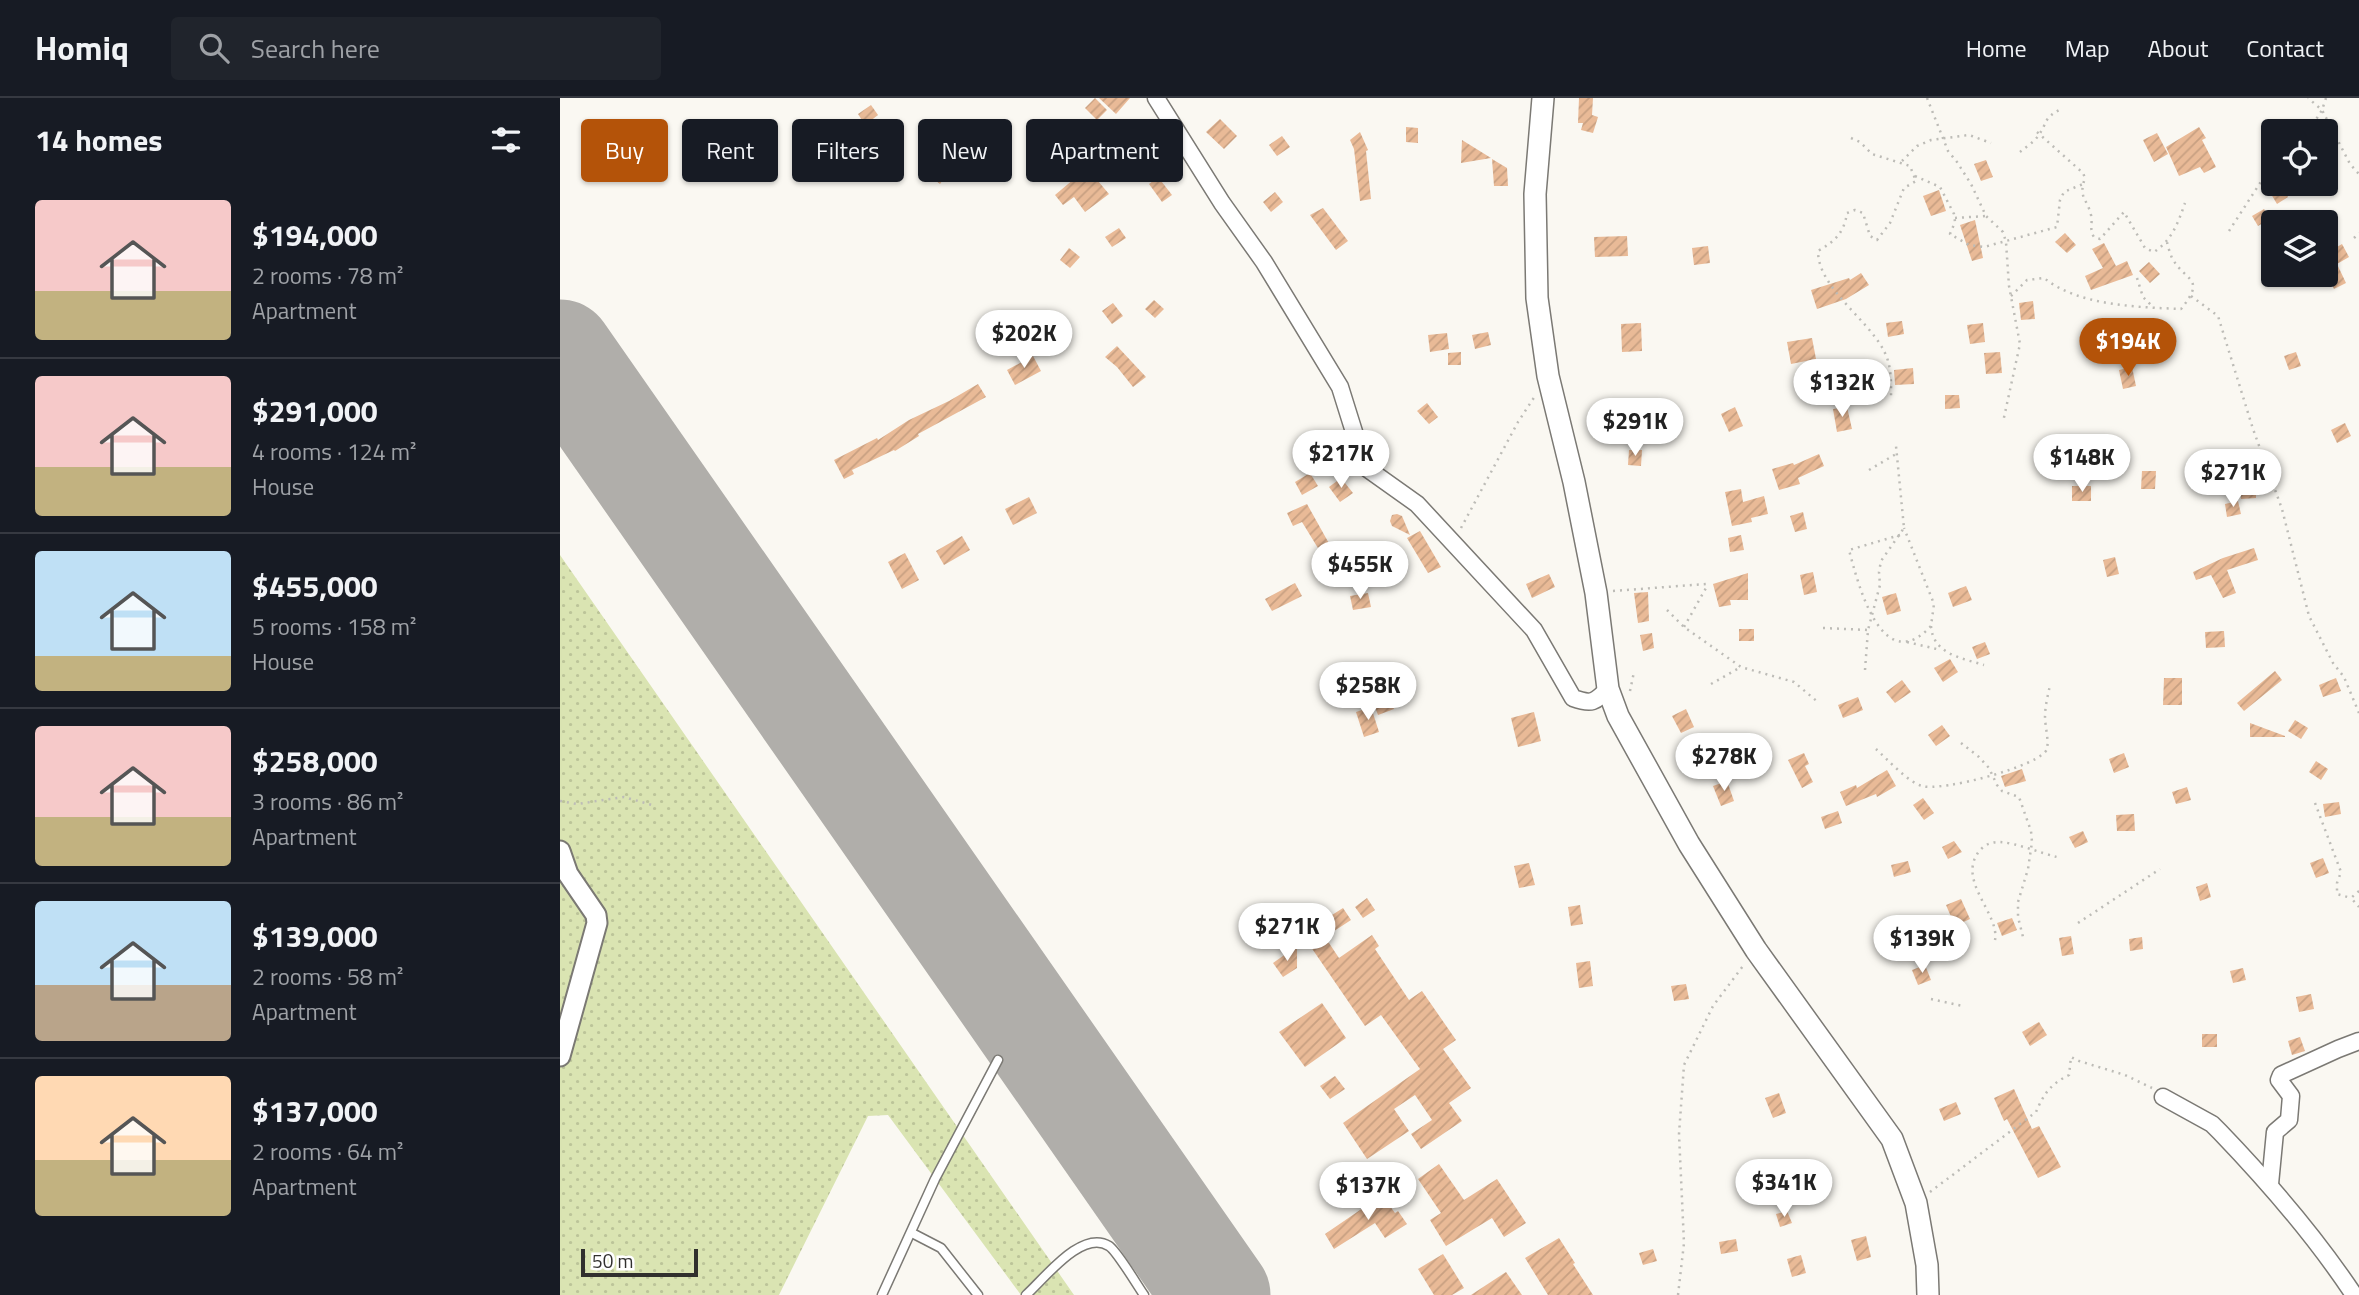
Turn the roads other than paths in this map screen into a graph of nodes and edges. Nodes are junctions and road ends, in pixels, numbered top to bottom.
1 (1156, 98) edge
2 (1543, 98) edge
3 (1608, 689) junction
4 (560, 851) edge
5 (2359, 1041) edge
6 (560, 1056) edge
7 (998, 1060) dead end
8 (2163, 1097) road end
9 (2270, 1184) junction
10 (912, 1233) junction
11 (882, 1295) edge
12 (978, 1295) edge
13 (1026, 1295) edge
14 (1144, 1295) edge
15 (1928, 1295) edge
16 (2354, 1295) edge

1 - 3 street
2 - 3 main road
3 - 15 main road
4 - 6 street
5 - 9 street
7 - 10 lane
8 - 9 street
9 - 16 street
10 - 11 lane
10 - 12 lane
13 - 14 lane

